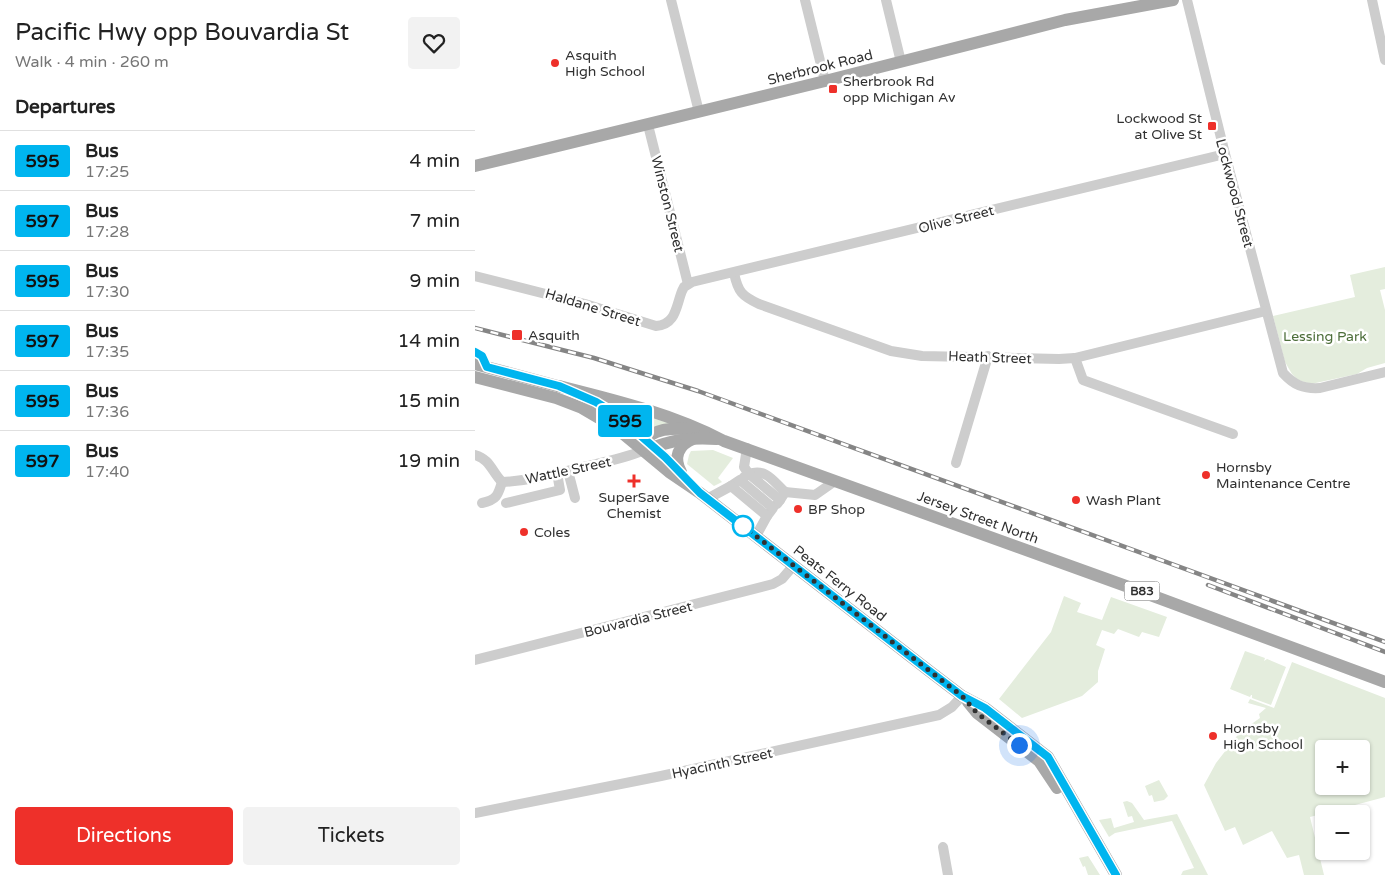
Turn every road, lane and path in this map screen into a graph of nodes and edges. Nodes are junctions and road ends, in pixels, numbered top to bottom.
1 (671, 0) edge
2 (805, 0) edge
3 (886, 0) edge
4 (1173, 0) edge
5 (1187, 0) edge
6 (1372, 0) edge
7 (1385, 60) edge
8 (901, 62) junction
9 (825, 82) junction
10 (699, 112) junction
11 (648, 125) junction
12 (1225, 154) junction
13 (475, 166) edge
14 (734, 273) junction
15 (475, 276) edge
16 (688, 284) junction
17 (1266, 312) junction
18 (475, 352) edge
19 (988, 356) junction
20 (1075, 358) junction
21 (480, 372) edge
22 (1385, 372) edge
23 (559, 386) junction
24 (1233, 434) dead end
25 (701, 435) junction
26 (642, 448) junction
27 (747, 448) junction
28 (475, 455) edge
29 (956, 463) dead end
30 (568, 471) junction
31 (557, 473) junction
32 (686, 479) junction
33 (740, 480) junction
34 (835, 481) junction
35 (502, 482) junction
36 (703, 496) junction
37 (575, 498) dead end
38 (483, 503) dead end
39 (506, 503) dead end
40 (776, 504) junction
41 (756, 536) junction
42 (794, 566) junction
43 (475, 660) edge
44 (1385, 682) edge
45 (962, 696) junction
46 (475, 813) edge
47 (943, 847) dead end
48 (949, 875) edge
49 (1106, 875) edge
50 (1116, 875) edge

1 - 10 street
2 - 9 street
3 - 8 street
4 - 8 main road, Sherbrook Road
5 - 12 street, Lockwood Street
6 - 7 street
8 - 9 main road, Sherbrook Road
9 - 10 main road, Sherbrook Road
10 - 11 main road, Sherbrook Road
11 - 13 main road, Sherbrook Road
11 - 16 street, Winston Street
12 - 14 street, Olive Street
12 - 17 street, Lockwood Street
14 - 16 street, Olive Street
14 - 19 street, Heath Street
15 - 16 street, Haldane Street
17 - 20 street, Heath Street
17 - 22 street, Lockwood Street
18 - 21 street
19 - 20 street, Heath Street
19 - 29 street
20 - 24 street
21 - 23 main road, B83
21 - 26 main road
23 - 25 main road, Jersey Street North / B83
23 - 26 main road, B83
25 - 26 main road, B83
25 - 27 main road, Jersey Street North / B83
25 - 32 main road
26 - 30 street, Wattle Street
26 - 32 main road, Peats Ferry Road
26 - 36 main road, Peats Ferry Road
27 - 33 street
27 - 34 main road, Jersey Street North / B83
28 - 35 street
30 - 31 street, Wattle Street
30 - 37 street
31 - 35 street, Wattle Street
31 - 39 street
32 - 36 main road, Peats Ferry Road
33 - 36 street
33 - 40 street
33 - 40 street
34 - 40 street
34 - 44 main road, Jersey Street North / B83
35 - 38 street
36 - 41 main road, Peats Ferry Road
40 - 41 street
41 - 42 main road, Peats Ferry Road
42 - 43 street, Bouvardia Street
42 - 45 main road, Peats Ferry Road
45 - 46 street, Hyacinth Street
45 - 49 main road, Peats Ferry Road
45 - 50 main road, Peats Ferry Road
47 - 48 street

